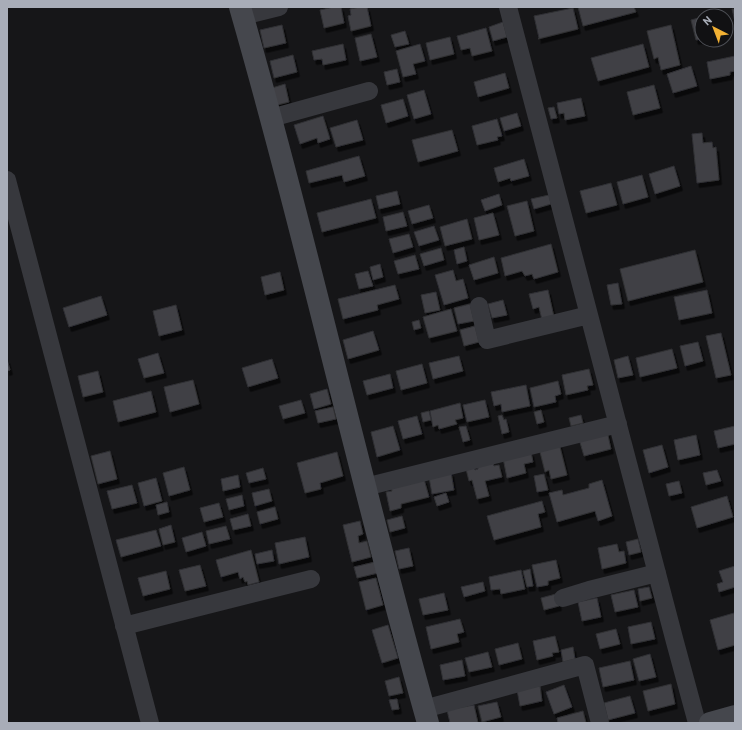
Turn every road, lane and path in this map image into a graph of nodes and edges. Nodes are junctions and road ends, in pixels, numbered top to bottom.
1 (279, 7) edge
2 (508, 7) edge
3 (242, 12) edge
4 (369, 91) dead end
5 (271, 118) junction
6 (7, 180) edge
7 (479, 306) dead end
8 (589, 315) junction
9 (618, 424) junction
10 (365, 487) junction
11 (657, 573) junction
12 (311, 579) dead end
13 (563, 598) dead end
14 (124, 626) junction
15 (426, 716) edge
16 (735, 716) edge
17 (150, 723) edge
18 (600, 723) edge
19 (697, 723) edge
20 (710, 723) edge

1 - 3 street
2 - 8 street
3 - 5 street
4 - 5 street
5 - 10 street
6 - 14 street
7 - 8 street
8 - 9 street
9 - 10 street
9 - 11 street
10 - 15 street
11 - 13 street
11 - 19 street
12 - 14 street
14 - 17 street
15 - 18 street
16 - 20 street

